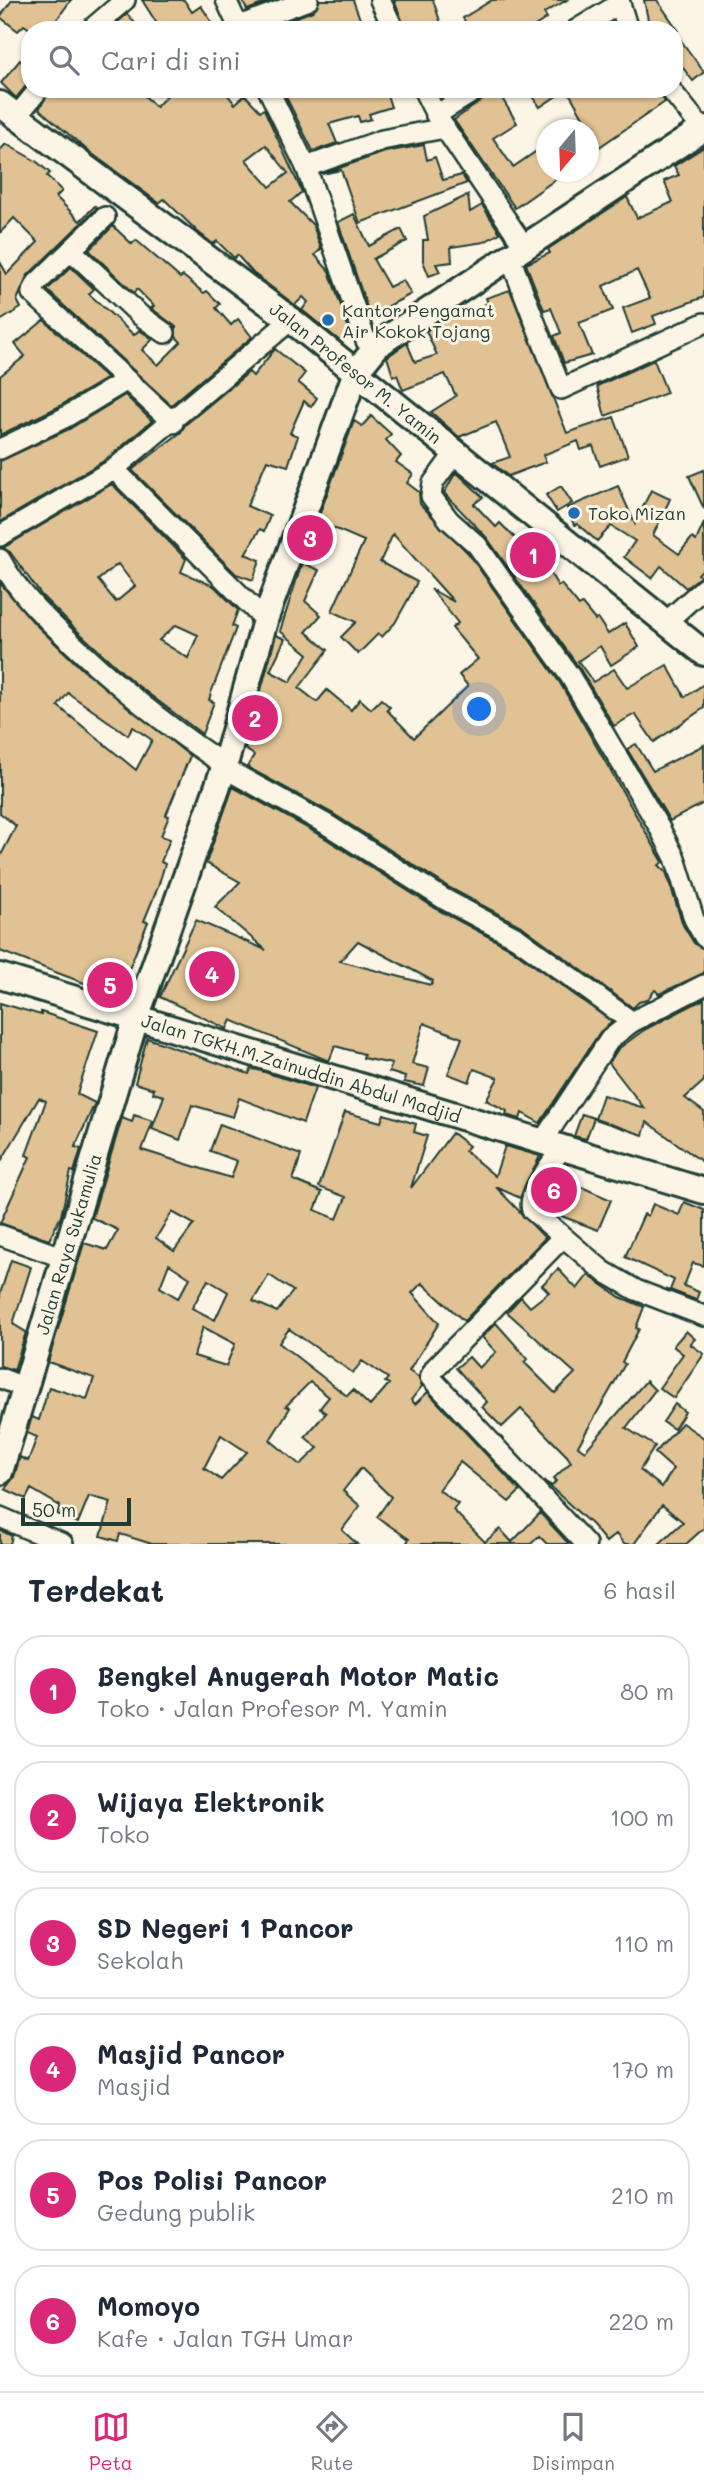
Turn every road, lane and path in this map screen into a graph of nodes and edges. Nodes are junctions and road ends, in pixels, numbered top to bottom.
1 (125, 0) edge
2 (226, 0) edge
3 (308, 0) edge
4 (380, 0) edge
5 (619, 2) edge
6 (100, 21) edge
7 (236, 21) edge
8 (257, 21) edge
9 (390, 21) edge
10 (590, 21) edge
11 (625, 21) edge
12 (26, 98) edge
13 (272, 98) edge
14 (428, 98) edge
15 (467, 98) edge
16 (679, 98) edge
17 (9, 110) edge
18 (440, 121) junction
19 (701, 121) edge
20 (306, 167) junction
21 (105, 217) dead end
22 (514, 246) junction
23 (71, 250) junction
24 (291, 320) junction
25 (704, 323) edge
26 (165, 333) dead end
27 (366, 341) junction
28 (352, 369) junction
29 (127, 380) junction
30 (173, 423) junction
31 (0, 449) edge
32 (456, 453) junction
33 (114, 469) junction
34 (0, 536) edge
35 (0, 559) edge
36 (704, 589) edge
37 (258, 613) junction
38 (665, 623) junction
39 (704, 653) edge
40 (235, 703) junction
41 (221, 764) junction
42 (704, 937) edge
43 (0, 976) edge
44 (704, 985) edge
45 (136, 1018) junction
46 (632, 1022) junction
47 (552, 1145) junction
48 (704, 1191) edge
49 (0, 1235) edge
50 (562, 1238) junction
51 (64, 1258) junction
52 (704, 1316) edge
53 (0, 1378) edge
54 (26, 1388) junction
55 (0, 1472) edge
56 (0, 1517) edge
57 (63, 1544) edge
58 (586, 1544) edge

1 - 6 street
2 - 7 street
3 - 8 street
4 - 9 street
5 - 10 street
5 - 11 street
12 - 17 street
13 - 20 street
14 - 18 street
15 - 18 street
16 - 19 street
17 - 24 main road, Jalan Profesor M. Yamin
18 - 20 street
18 - 22 street
19 - 22 main road
20 - 27 street
21 - 23 street
22 - 25 street
22 - 27 main road
22 - 28 main road
23 - 26 street
23 - 29 street
24 - 28 main road, Jalan Profesor M. Yamin
24 - 30 street
27 - 28 main road
28 - 32 main road, Jalan Profesor M. Yamin
28 - 37 main road
28 - 40 main road
29 - 30 street
29 - 31 street
30 - 33 street
32 - 38 main road, Jalan Profesor M. Yamin
32 - 42 street
33 - 34 street
33 - 37 street
35 - 41 street
36 - 38 street
37 - 40 main road
38 - 39 main road, Jalan Profesor M. Yamin
40 - 41 main road, Jalan Raya Sukamulia
41 - 45 main road, Jalan Raya Sukamulia
41 - 46 street
43 - 45 main road, Jalan TGKH.M.Zainuddin Abdul Madjid
44 - 46 street
45 - 47 main road, Jalan TGKH.M.Zainuddin Abdul Madjid
45 - 51 main road, Jalan Raya Sukamulia
46 - 47 street
47 - 48 main road, Jalan TGKH.M.Zainuddin Abdul Madjid
47 - 50 street
49 - 51 street
50 - 52 street
50 - 58 street
51 - 54 main road, Jalan Raya Sukamulia
53 - 54 street
54 - 55 main road, Jalan Raya Sukamulia
56 - 57 street

